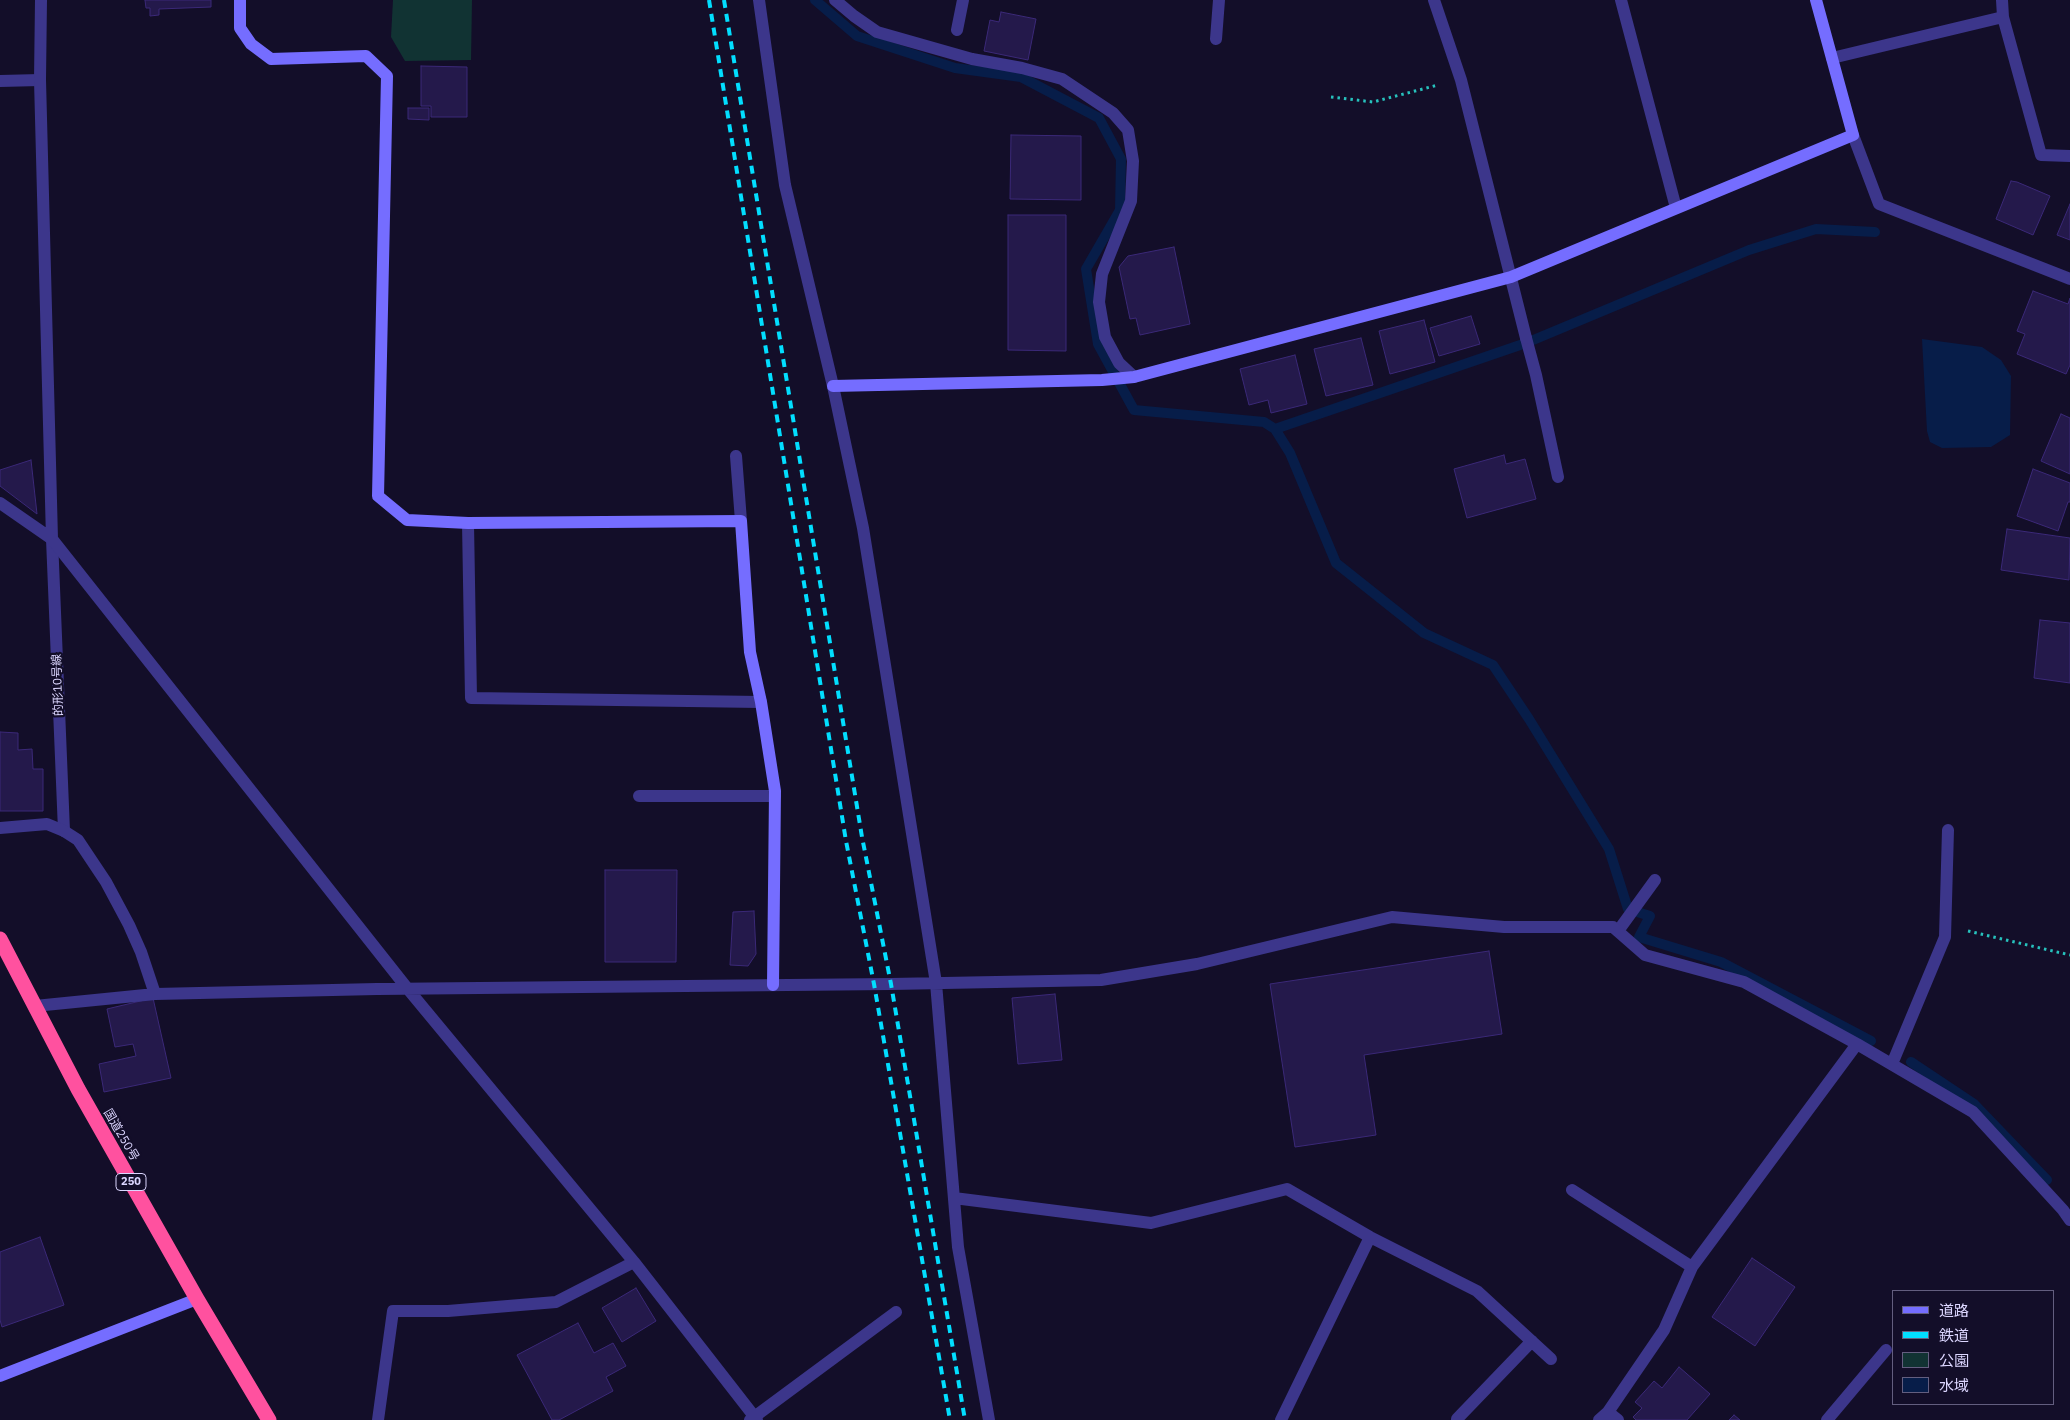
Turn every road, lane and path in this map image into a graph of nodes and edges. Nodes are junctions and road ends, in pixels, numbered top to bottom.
1 (41, 0) edge
2 (240, 0) edge
3 (759, 0) edge
4 (835, 0) edge
5 (963, 0) edge
6 (1218, 0) edge
7 (1434, 0) edge
8 (1621, 0) edge
9 (1816, 0) edge
10 (2002, 0) edge
11 (2003, 17) junction
12 (957, 30) dead end
13 (1216, 39) dead end
14 (1832, 58) junction
15 (40, 80) junction
16 (1461, 80) junction
17 (0, 81) edge
18 (1331, 97) dead end
19 (1853, 135) junction
20 (2070, 156) edge
21 (1676, 208) junction
22 (1511, 277) junction
23 (2070, 280) edge
24 (1134, 377) junction
25 (833, 386) junction
26 (736, 456) dead end
27 (1558, 477) dead end
28 (0, 503) edge
29 (741, 521) junction
30 (468, 523) junction
31 (52, 539) junction
32 (761, 702) junction
33 (639, 796) dead end
34 (775, 796) junction
35 (0, 828) edge
36 (1948, 830) dead end
37 (64, 831) junction
38 (1655, 880) dead end
39 (1945, 926) junction
40 (1621, 928) junction
41 (0, 940) edge
42 (2070, 955) edge
43 (936, 984) junction
44 (773, 985) junction
45 (407, 988) junction
46 (155, 994) junction
47 (35, 1006) junction
48 (1857, 1044) junction
49 (1892, 1064) junction
50 (1572, 1190) dead end
51 (954, 1198) junction
52 (2068, 1212) edge
53 (1370, 1237) junction
54 (634, 1262) junction
55 (1692, 1267) junction
56 (197, 1299) junction
57 (896, 1312) dead end
58 (1532, 1341) junction
59 (1886, 1350) dead end
60 (1551, 1359) dead end
61 (0, 1376) edge
62 (1603, 1416) edge
63 (754, 1419) edge
64 (269, 1420) edge
65 (378, 1420) edge
66 (989, 1420) edge
67 (1282, 1420) edge
68 (1458, 1420) edge
69 (1618, 1420) edge
70 (1827, 1420) edge

1 - 15 street, 的形10号線
2 - 30 street
3 - 25 street
4 - 24 street
5 - 12 street
6 - 13 street
7 - 16 street
8 - 21 street
9 - 14 street
10 - 11 street
11 - 14 street
11 - 20 street
14 - 19 street
15 - 17 street
15 - 31 street, 的形10号線
16 - 18 path
16 - 22 street
19 - 21 street
19 - 23 street
21 - 22 street
22 - 24 street
22 - 27 street
24 - 25 street
25 - 43 street
26 - 29 street
28 - 31 street
29 - 30 street
29 - 32 street
30 - 32 street
31 - 37 street, 的形10号線
31 - 45 street
32 - 34 street
33 - 34 street
34 - 44 street
35 - 37 street
36 - 39 street
37 - 46 street
38 - 40 street
39 - 42 path
39 - 49 street
40 - 43 street
40 - 48 street
41 - 47 highway, 国道250号 / 250
43 - 44 street
43 - 51 street
44 - 45 street
45 - 46 street
45 - 54 street
46 - 47 street
47 - 56 highway, 国道250号 / 250
48 - 49 street
48 - 55 street
49 - 52 street
50 - 55 street
51 - 53 street
51 - 66 street
53 - 58 street
53 - 67 street
54 - 63 street
54 - 65 street
55 - 62 street
56 - 61 street
56 - 64 highway, 国道250号 / 250
57 - 63 street
58 - 60 street
58 - 68 street
59 - 70 street
62 - 69 street

